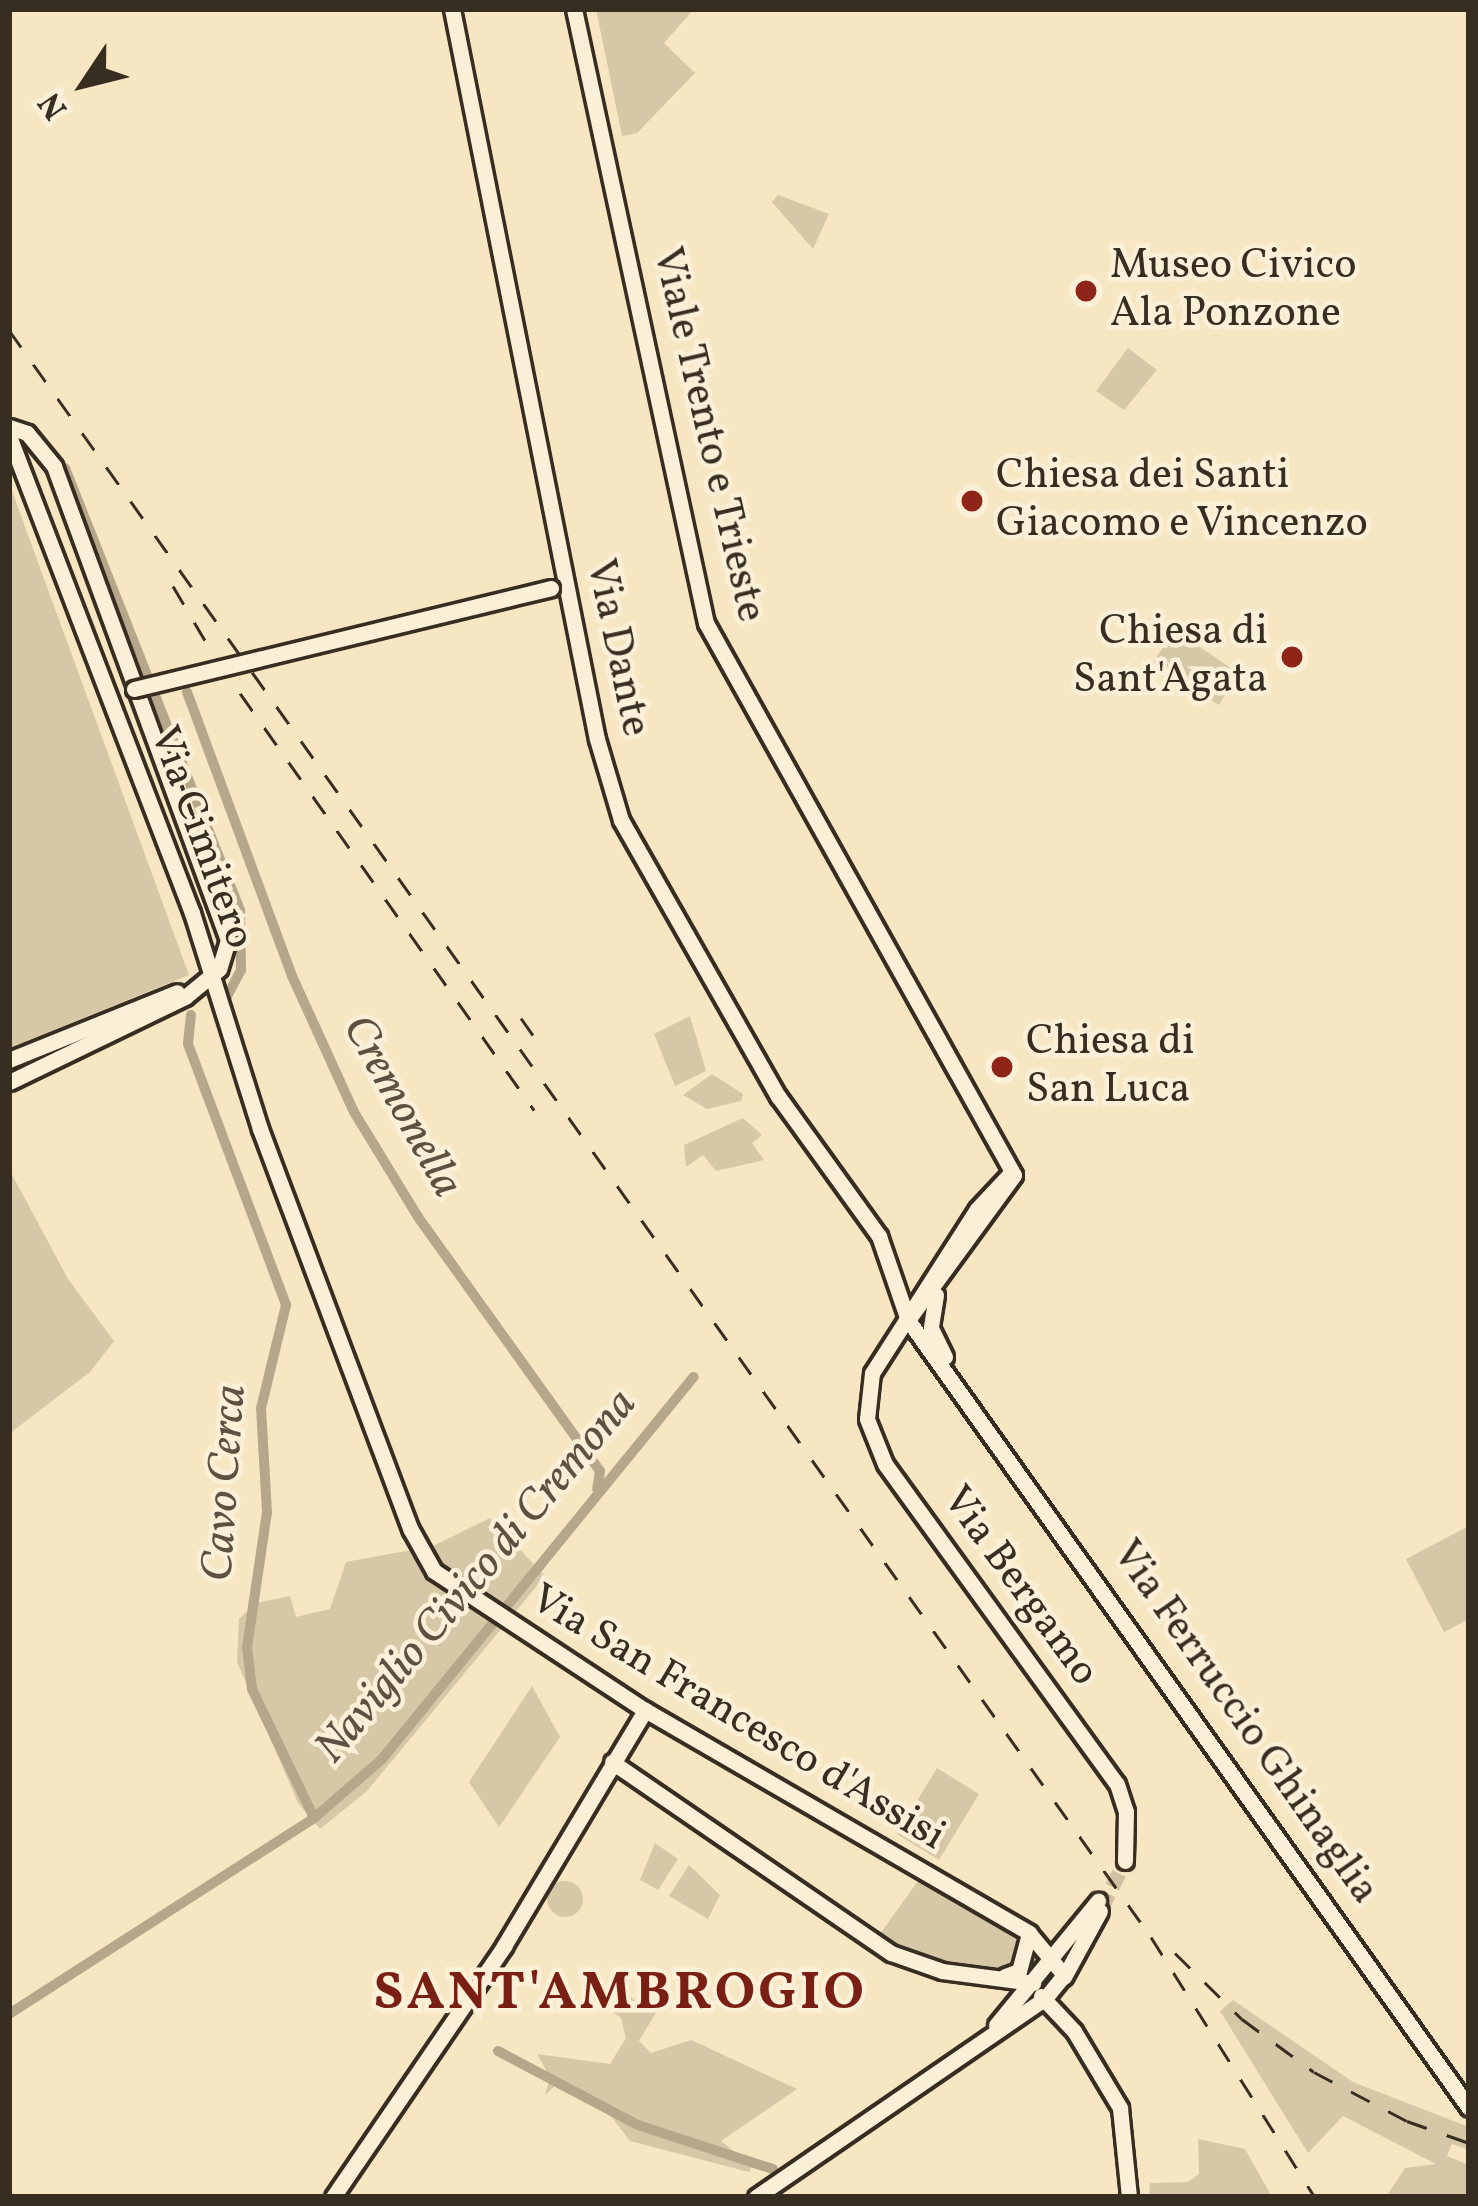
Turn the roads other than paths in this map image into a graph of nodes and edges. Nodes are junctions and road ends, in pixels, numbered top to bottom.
1 (452, 9) edge
2 (574, 9) edge
3 (9, 427) edge
4 (9, 436) edge
5 (559, 587) junction
6 (134, 689) junction
7 (208, 980) junction
8 (9, 1060) edge
9 (9, 1082) edge
10 (886, 1252) junction
11 (929, 1293) junction
12 (908, 1320) junction
13 (930, 1325) junction
14 (958, 1381) junction
15 (646, 1710) junction
16 (612, 1762) junction
17 (1125, 1861) tunnel mouth
18 (1029, 1934) junction
19 (1050, 1960) junction
20 (1007, 1978) junction
21 (1064, 1979) junction
22 (1032, 1984) junction
23 (1046, 1997) junction
24 (1019, 2000) junction
25 (1060, 2016) junction
26 (1017, 2021) junction
27 (1074, 2031) junction
28 (981, 2040) junction
29 (1469, 2108) edge
30 (333, 2197) edge
31 (756, 2197) edge
32 (1130, 2197) edge

1 - 5 main road, Via Dante
2 - 11 main road, Viale Trento e Trieste
3 - 6 main road, Via Cimitero
4 - 7 main road, Via Cimitero
5 - 6 main road, Via Cimitero, bridge
5 - 10 main road, Via Dante
6 - 7 main road, Via Cimitero
7 - 8 main road
7 - 9 main road
7 - 15 main road, Via San Francesco d'Assisi
10 - 11 main road
10 - 12 main road
11 - 12 main road
11 - 13 main road
12 - 13 main road
12 - 14 main road, Via Ferruccio Ghinaglia
12 - 17 main road, Via Bergamo
13 - 14 main road, Via Ferruccio Ghinaglia
14 - 29 main road, Via Ferruccio Ghinaglia
15 - 16 main road
15 - 18 main road, Via San Francesco d'Assisi
16 - 20 main road
16 - 30 main road
18 - 19 main road, Via San Francesco d'Assisi
18 - 20 main road
19 - 21 main road
19 - 21 main road
19 - 22 main road
20 - 22 main road
20 - 24 main road
21 - 23 main road
21 - 27 main road
22 - 23 main road
22 - 24 main road
23 - 25 main road
23 - 26 main road
24 - 28 main road
25 - 26 main road
25 - 27 main road
26 - 28 main road
27 - 32 main road
28 - 31 main road

